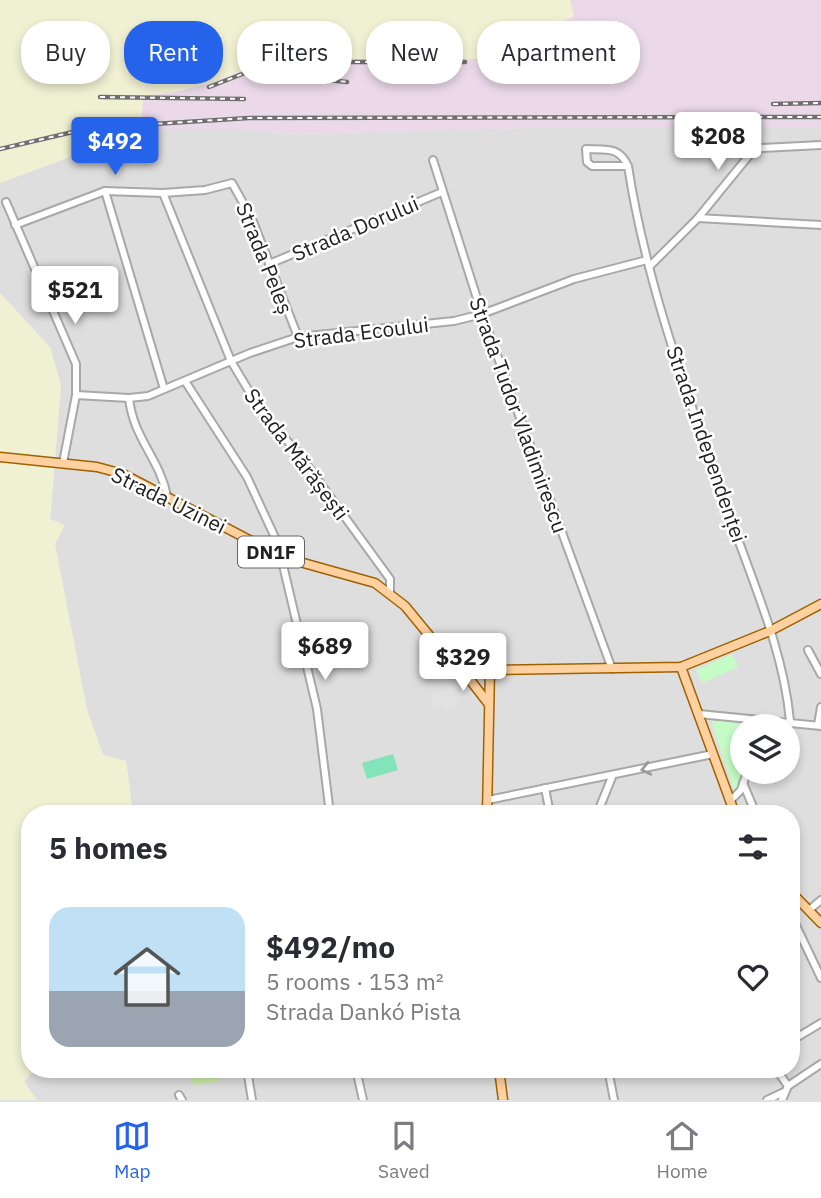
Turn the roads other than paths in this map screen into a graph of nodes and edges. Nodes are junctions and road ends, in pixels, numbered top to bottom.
1 (821, 145) edge
2 (433, 160) dead end
3 (628, 166) junction
4 (105, 191) junction
5 (442, 192) junction
6 (163, 194) junction
7 (6, 202) dead end
8 (698, 218) junction
9 (15, 225) junction
10 (821, 225) edge
11 (269, 264) junction
12 (648, 264) junction
13 (482, 314) junction
14 (298, 337) junction
15 (230, 361) junction
16 (185, 381) junction
17 (164, 389) junction
18 (76, 395) junction
19 (130, 398) junction
20 (0, 457) edge
21 (63, 463) junction
22 (167, 496) junction
23 (282, 557) junction
24 (390, 593) junction
25 (821, 604) edge
26 (770, 631) junction
27 (808, 650) dead end
28 (460, 667) junction
29 (681, 667) junction
30 (612, 669) junction
31 (490, 670) junction
32 (821, 674) edge
33 (488, 703) junction
34 (821, 707) edge
35 (699, 714) junction
36 (789, 714) edge
37 (730, 718) edge
38 (800, 722) edge
39 (820, 725) edge
40 (713, 754) junction
41 (612, 777) junction
42 (742, 784) edge
43 (744, 784) edge
44 (545, 788) junction
45 (488, 800) junction
46 (730, 801) junction
47 (329, 805) edge
48 (488, 805) edge
49 (548, 805) edge
50 (601, 805) edge
51 (732, 805) edge
52 (752, 805) edge
53 (821, 900) edge
54 (800, 902) edge
55 (808, 910) junction
56 (821, 923) edge
57 (800, 934) edge
58 (821, 977) edge
59 (821, 1023) edge
60 (800, 1036) edge
61 (821, 1064) edge
62 (248, 1078) edge
63 (358, 1078) edge
64 (500, 1078) edge
65 (610, 1078) edge
66 (784, 1093) edge
67 (252, 1100) edge
68 (363, 1100) edge
69 (503, 1100) edge
70 (614, 1100) edge
71 (767, 1100) edge

1 - 8 street
2 - 5 street, Strada Tudor Vladimirescu
3 - 3 street, Strada Independenței
3 - 12 street, Strada Independenței
4 - 6 street
4 - 9 street
4 - 17 street
5 - 11 street, Strada Dorului
5 - 13 street, Strada Tudor Vladimirescu
6 - 11 street, Strada Peleș
6 - 15 street, Strada Mărășești
7 - 9 street
8 - 10 street
8 - 12 street
9 - 18 street
11 - 14 street, Strada Peleș
12 - 13 street, Strada Ecoului
12 - 26 street, Strada Independenței
13 - 14 street, Strada Ecoului
13 - 30 street, Strada Tudor Vladimirescu
14 - 15 street, Strada Ecoului
15 - 16 street, Strada Ecoului
15 - 24 street, Strada Mărășești
16 - 17 street, Strada Ecoului
16 - 23 street
17 - 19 street, Strada Ecoului
18 - 19 street, Strada Ecoului
18 - 21 street
19 - 22 street
20 - 21 main road, Strada Uzinei / DN1F
21 - 22 main road, Strada Uzinei / DN1F
22 - 23 main road, Strada Uzinei / DN1F
23 - 24 main road, Strada Uzinei / DN1F
23 - 47 street
24 - 28 main road, Strada Uzinei / DN1F
25 - 26 main road
26 - 29 main road
26 - 36 street, Strada Independenței
27 - 32 street
28 - 31 main road
28 - 33 main road, Strada Uzinei
29 - 30 main road
29 - 35 main road
30 - 31 main road
31 - 33 main road
33 - 45 main road
34 - 39 street
35 - 37 street
35 - 40 main road
38 - 39 street
40 -> 41 street
40 - 46 main road
41 - 44 street
41 - 50 street
42 - 46 street
43 - 52 street
44 - 45 street
44 - 49 street
45 - 48 main road
46 - 51 main road
53 - 55 street
54 - 55 main road
55 - 56 main road
57 - 58 street
59 - 60 street
61 - 66 street
62 - 67 street
63 - 68 street
64 - 69 main road
65 - 70 street
66 - 71 street

